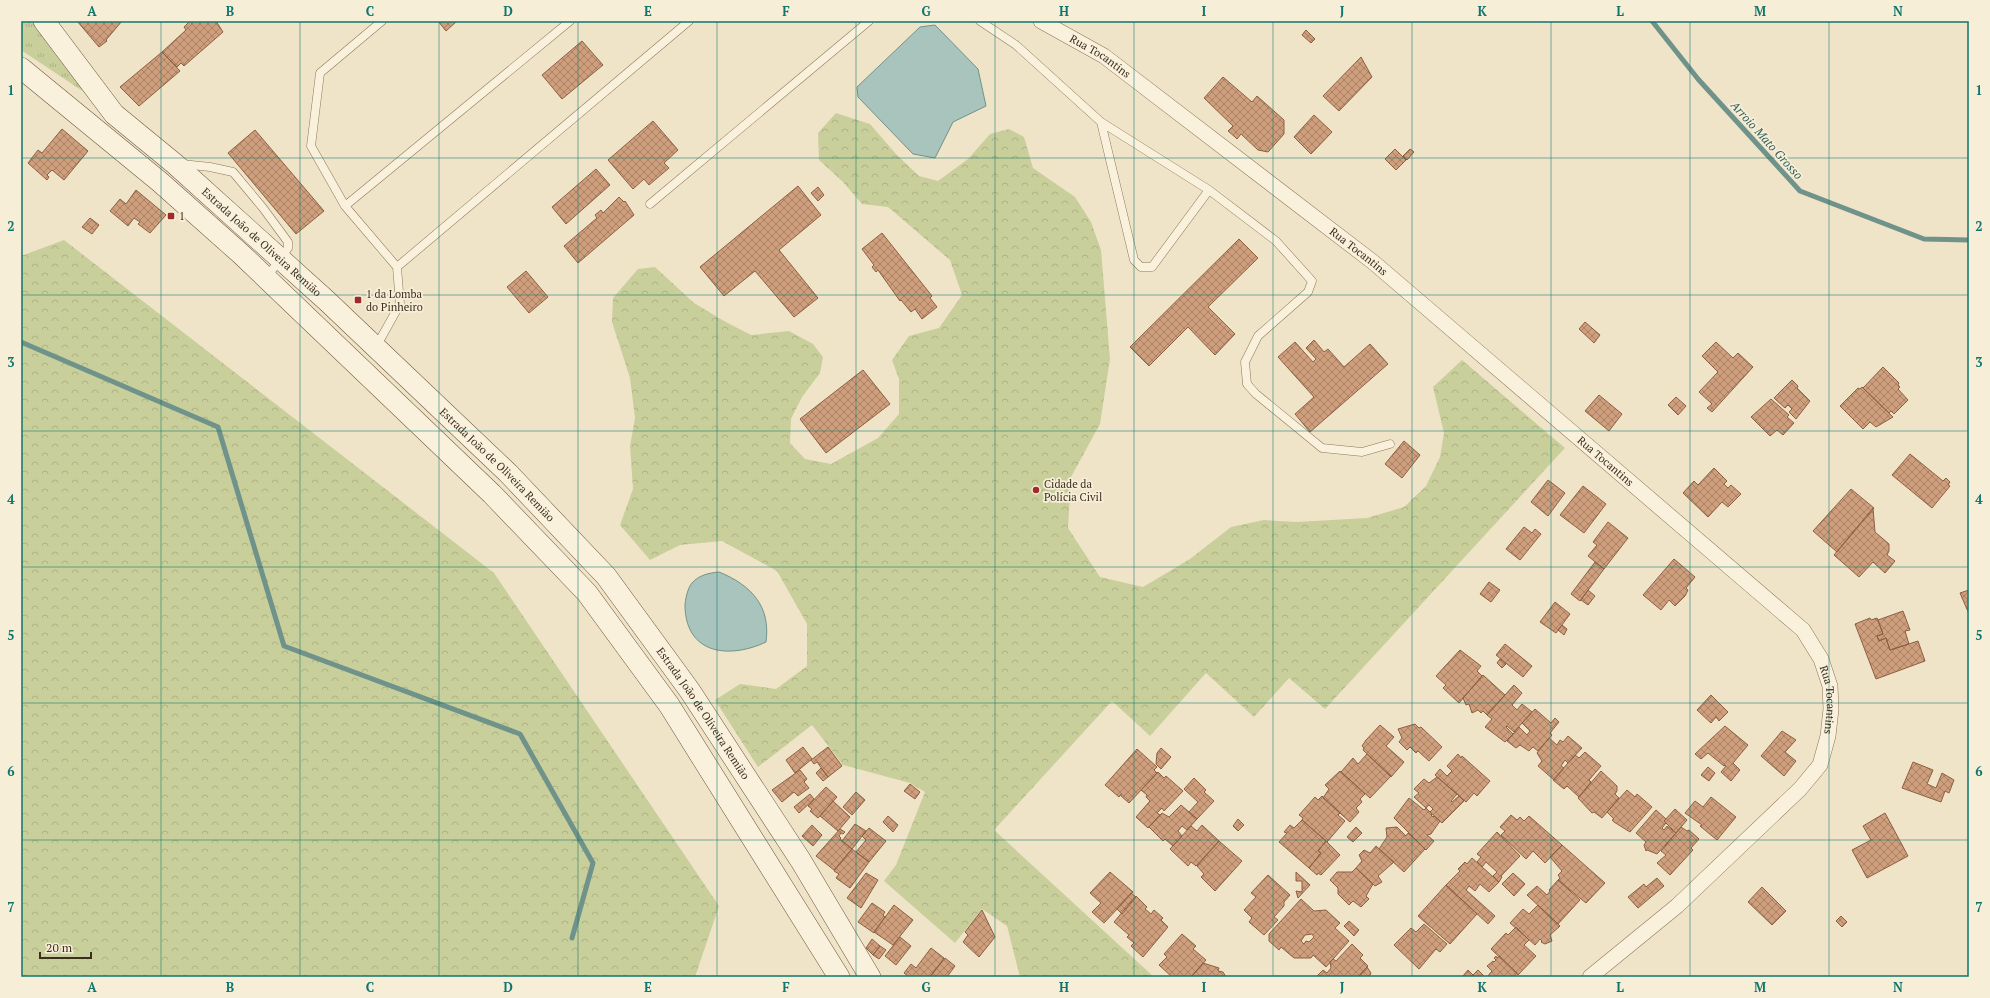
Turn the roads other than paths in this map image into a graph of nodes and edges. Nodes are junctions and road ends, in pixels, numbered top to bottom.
1 (44, 21) edge
2 (382, 21) edge
3 (570, 21) edge
4 (689, 21) edge
5 (868, 21) edge
6 (980, 21) edge
7 (1041, 21) edge
8 (21, 68) edge
9 (1101, 122) junction
10 (175, 164) junction
11 (1209, 190) junction
12 (650, 204) dead end
13 (345, 206) junction
14 (281, 260) junction
15 (397, 267) junction
16 (267, 278) junction
17 (375, 348) junction
18 (1390, 444) dead end
19 (839, 977) edge
20 (870, 977) edge
21 (1590, 977) edge

1 - 10 main road, Estrada João de Oliveira Remião
2 - 13 lane
3 - 13 lane
4 - 15 lane
5 - 12 lane
6 - 9 lane
7 - 21 street, Rua Tocantins
8 - 16 main road, Estrada João de Oliveira Remião
9 - 11 lane
9 - 11 lane
10 - 14 main road, Estrada João de Oliveira Remião
10 - 14 lane
11 - 18 lane
13 - 15 lane
14 - 16 lane
14 - 17 main road, Estrada João de Oliveira Remião
15 - 17 lane
16 - 19 main road, Estrada João de Oliveira Remião
17 - 20 main road, Estrada João de Oliveira Remião

